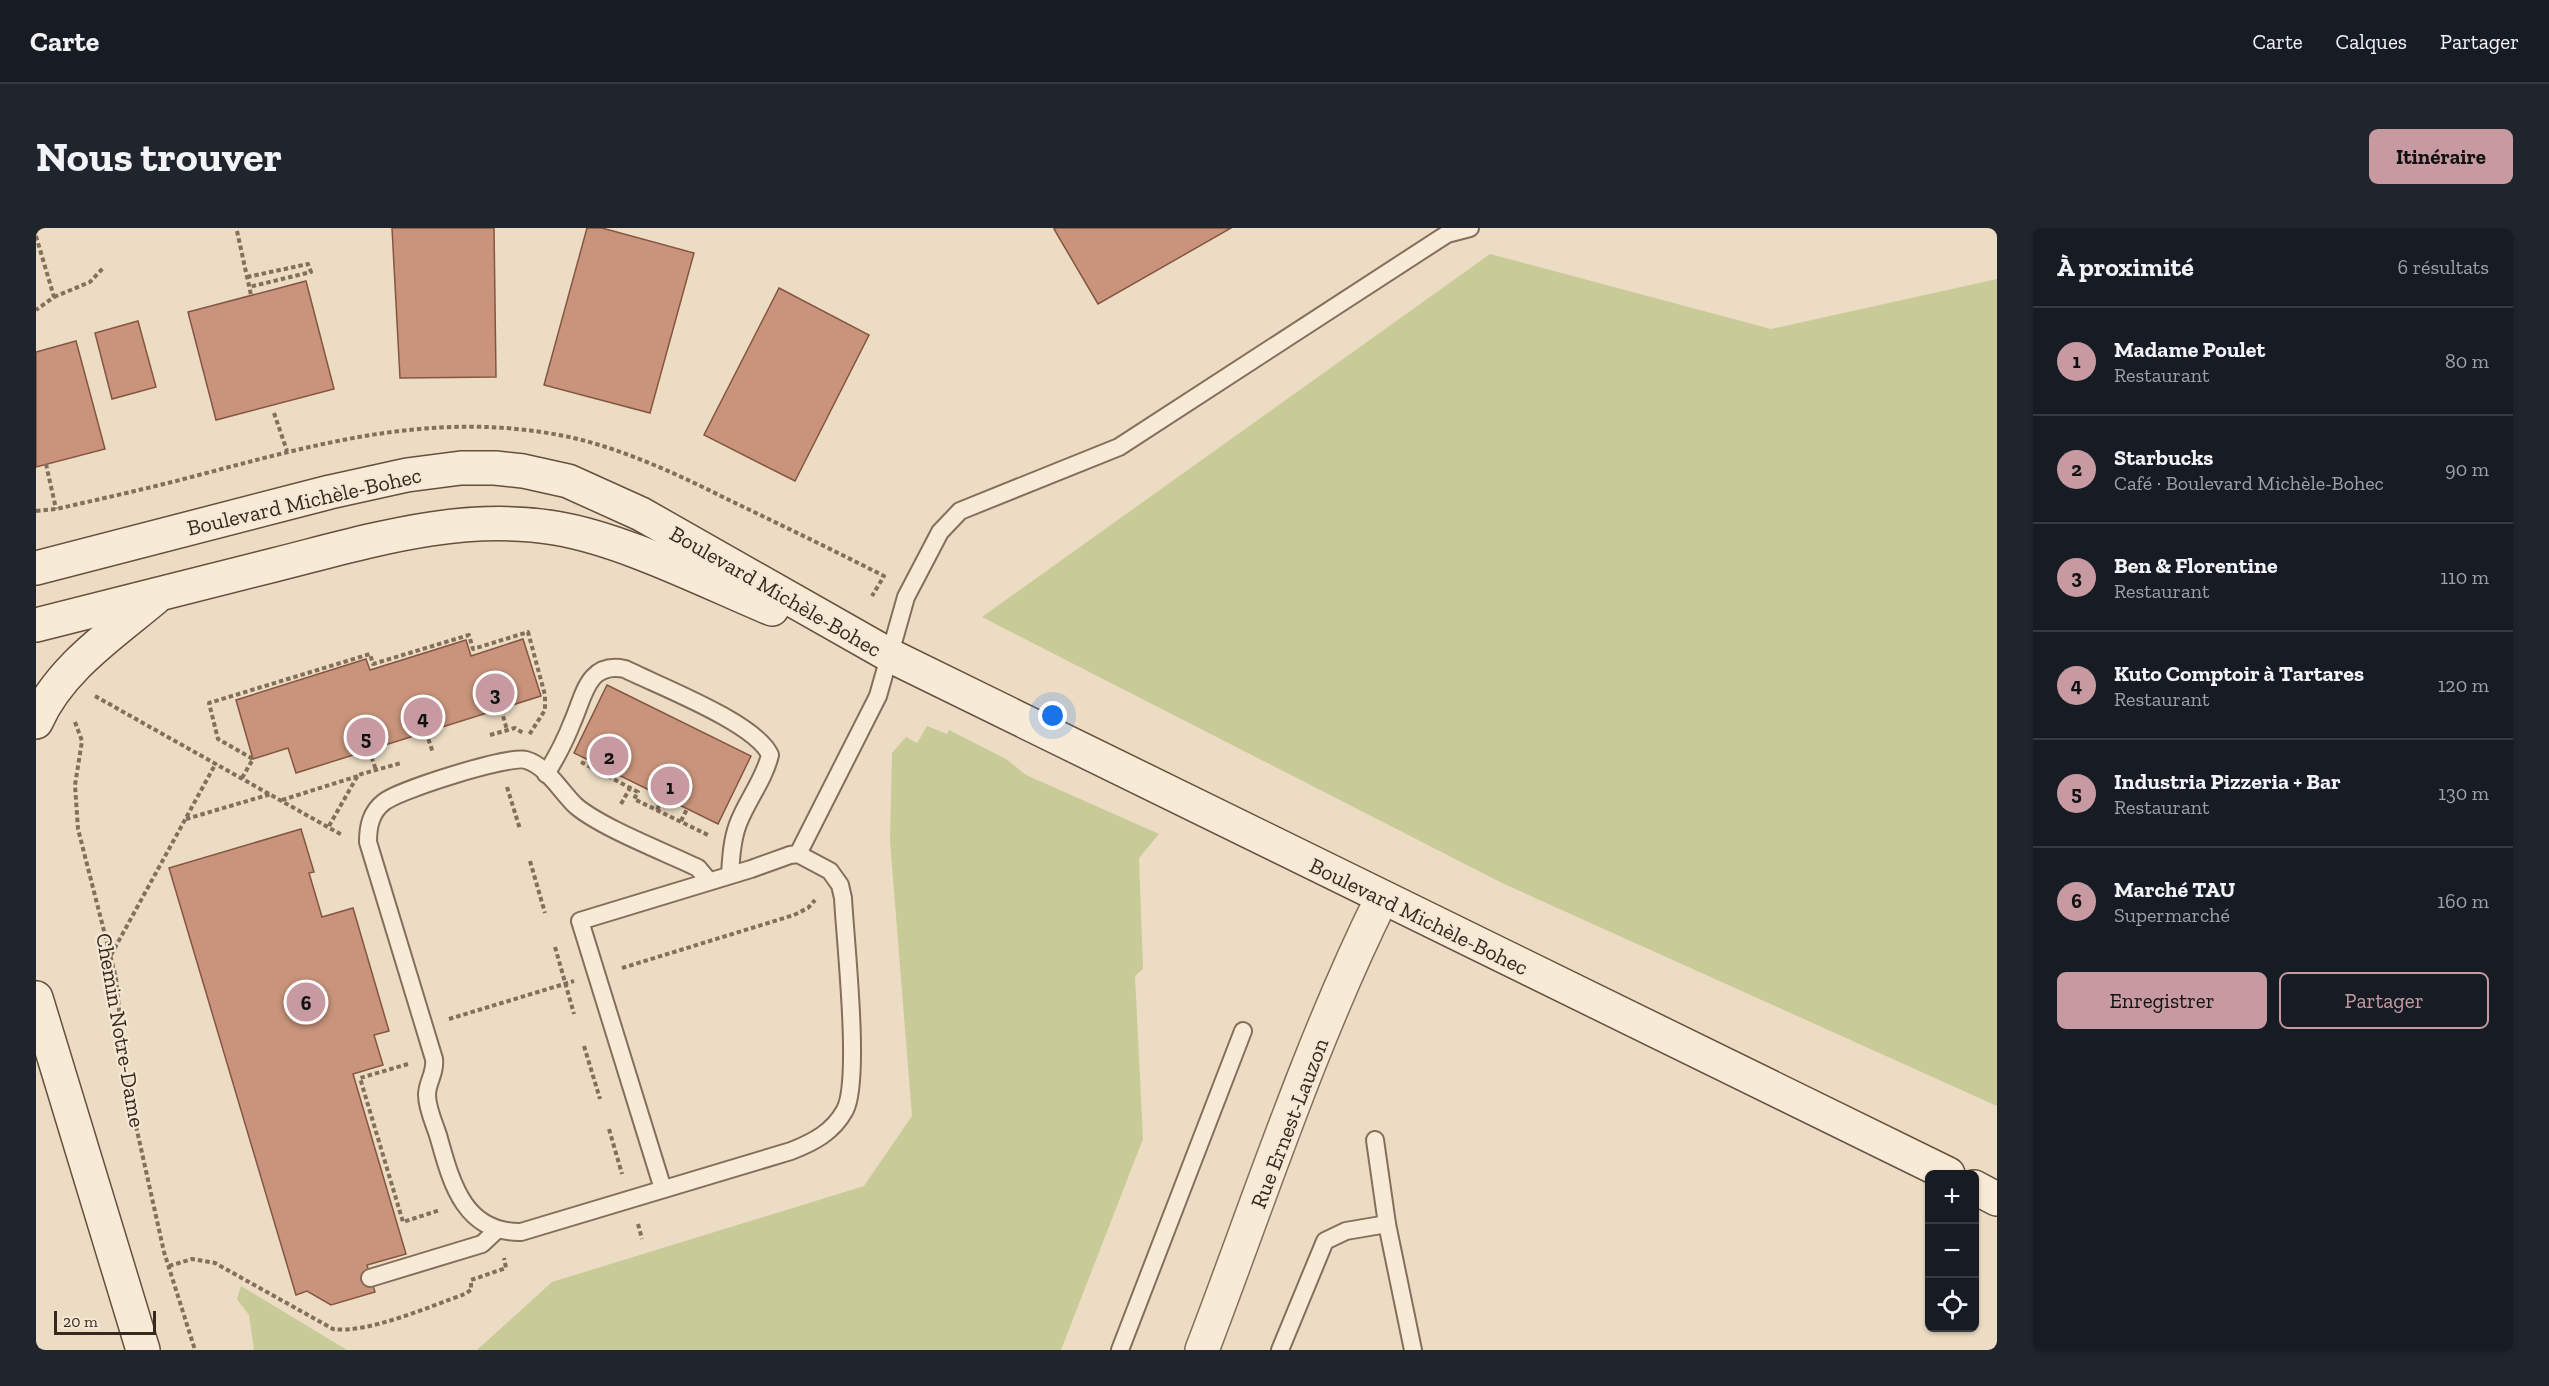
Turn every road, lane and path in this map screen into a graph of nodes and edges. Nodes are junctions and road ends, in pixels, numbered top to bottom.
1 (1470, 228) edge
2 (237, 231) dead end
3 (36, 236) edge
4 (104, 267) dead end
5 (247, 277) junction
6 (249, 287) junction
7 (251, 295) dead end
8 (54, 297) junction
9 (36, 310) edge
10 (274, 413) dead end
11 (287, 451) dead end
12 (46, 464) dead end
13 (56, 509) dead end
14 (36, 568) edge
15 (884, 576) dead end
16 (161, 593) junction
17 (872, 596) dead end
18 (36, 625) edge
19 (891, 656) junction
20 (92, 694) dead end
21 (501, 709) dead end
22 (71, 716) dead end
23 (36, 722) edge
24 (507, 730) dead end
25 (426, 732) dead end
26 (527, 736) dead end
27 (369, 750) dead end
28 (433, 753) dead end
29 (572, 758) dead end
30 (216, 763) junction
31 (376, 770) dead end
32 (546, 774) junction
33 (358, 775) dead end
34 (242, 778) junction
35 (506, 781) dead end
36 (630, 788) junction
37 (271, 794) junction
38 (663, 797) dead end
39 (282, 800) junction
40 (687, 808) dead end
41 (617, 810) dead end
42 (657, 810) junction
43 (186, 819) junction
44 (681, 822) junction
45 (520, 829) dead end
46 (341, 835) dead end
47 (716, 838) dead end
48 (798, 854) junction
49 (530, 861) dead end
50 (730, 875) junction
51 (709, 882) junction
52 (1382, 898) junction
53 (816, 900) dead end
54 (545, 913) dead end
55 (555, 947) dead end
56 (111, 956) junction
57 (615, 970) dead end
58 (580, 979) dead end
59 (566, 984) junction
60 (36, 998) edge
61 (574, 1014) dead end
62 (439, 1022) dead end
63 (1243, 1031) dead end
64 (584, 1046) dead end
65 (405, 1054) dead end
66 (600, 1099) dead end
67 (609, 1129) dead end
68 (1375, 1140) dead end
69 (1940, 1170) edge
70 (624, 1183) dead end
71 (663, 1189) junction
72 (1979, 1189) edge
73 (1997, 1198) edge
74 (417, 1217) dead end
75 (636, 1217) dead end
76 (1388, 1224) junction
77 (497, 1230) junction
78 (642, 1239) dead end
79 (169, 1266) junction
80 (370, 1278) dead end
81 (471, 1280) dead end
82 (143, 1350) edge
83 (195, 1350) edge
84 (1120, 1350) edge
85 (1202, 1350) edge
86 (1280, 1350) edge
87 (1413, 1350) edge

1 - 19 lane
2 - 5 path
3 - 8 path
4 - 8 path
5 - 6 path
5 - 6 path
6 - 7 path
8 - 9 path
10 - 11 path
12 - 13 path
14 - 19 street, Boulevard Michèle-Bohec
15 - 17 path
16 - 18 street, Boulevard Michèle-Bohec
16 - 19 street, Boulevard Michèle-Bohec
16 - 23 street
19 - 48 lane
19 - 52 street, Boulevard Michèle-Bohec
20 - 30 path
21 - 24 path
22 - 56 path, Chemin Notre-Dame
25 - 28 path
26 - 34 path
27 - 31 path
29 - 36 path
30 - 34 path
30 - 43 path
32 - 50 lane
32 - 51 lane
32 - 77 lane
33 - 39 path
34 - 37 path
35 - 45 path
36 - 41 path
36 - 42 path
37 - 39 path
37 - 43 path
38 - 42 path
39 - 46 path
40 - 44 path
42 - 44 path
43 - 56 path
44 - 47 path
48 - 50 lane
48 - 71 lane
49 - 54 path
50 - 51 lane
51 - 71 lane
52 - 69 street, Boulevard Michèle-Bohec
52 - 85 street, Rue Ernest-Lauzon
53 - 57 path
55 - 59 path
56 - 79 path, Chemin Notre-Dame
58 - 59 path
59 - 61 path
59 - 62 path
60 - 82 street
63 - 84 lane
64 - 66 path
65 - 74 path
67 - 70 path
68 - 76 lane
71 - 77 lane
72 - 73 street
75 - 78 path
76 - 86 lane
76 - 87 lane
77 - 80 lane
79 - 81 path
79 - 83 path, Chemin Notre-Dame

